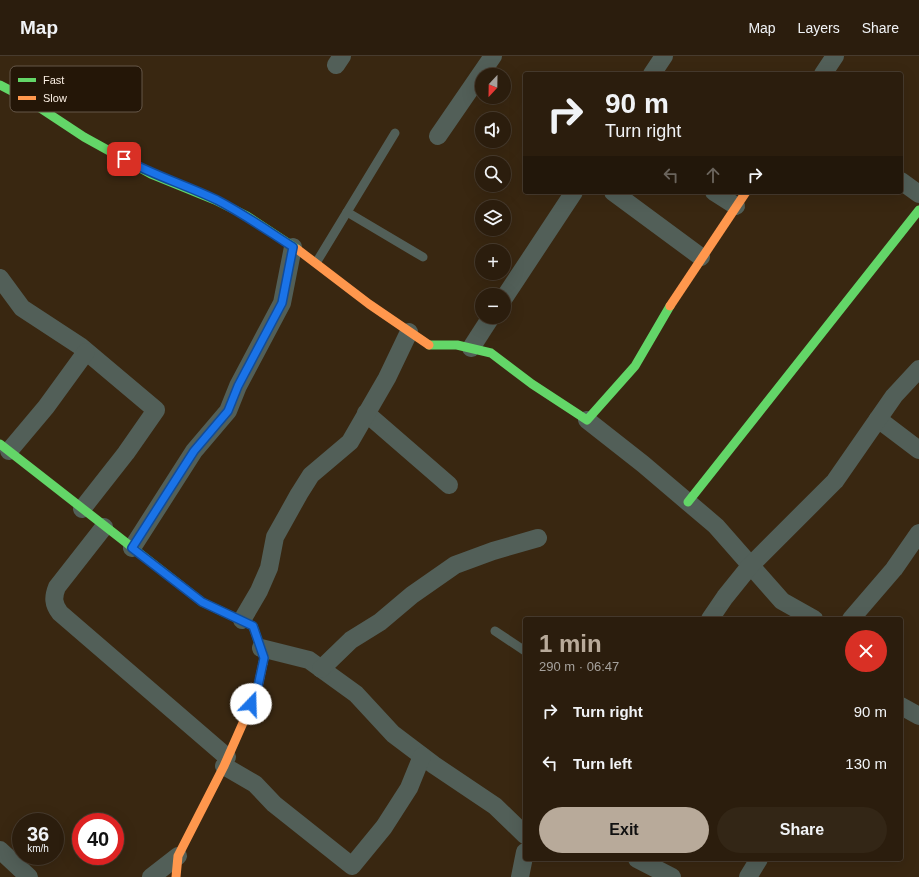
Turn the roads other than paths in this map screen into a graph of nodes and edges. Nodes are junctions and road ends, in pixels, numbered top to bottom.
1 (493, 56) edge
2 (664, 56) edge
3 (835, 56) edge
4 (653, 72) edge
5 (824, 72) edge
6 (0, 85) edge
7 (10, 90) edge
8 (46, 112) edge
9 (395, 133) dead end
10 (438, 136) dead end
11 (903, 182) edge
12 (573, 194) edge
13 (616, 194) edge
14 (722, 194) edge
15 (919, 194) edge
16 (741, 199) edge
17 (919, 210) edge
18 (347, 212) junction
19 (293, 247) junction
20 (423, 257) dead end
21 (701, 257) junction
22 (316, 263) junction
23 (0, 278) edge
24 (511, 288) edge
25 (486, 324) edge
26 (409, 332) junction
27 (471, 348) junction
28 (86, 352) junction
29 (919, 369) edge
30 (366, 413) junction
31 (878, 419) junction
32 (587, 420) junction
33 (5, 448) edge
34 (919, 450) edge
35 (449, 485) dead end
36 (688, 502) junction
37 (82, 509) junction
38 (104, 527) junction
39 (919, 533) edge
40 (538, 538) dead end
41 (132, 548) junction
42 (750, 566) junction
43 (711, 617) edge
44 (810, 617) edge
45 (853, 617) edge
46 (242, 620) junction
47 (496, 632) dead end
48 (261, 648) junction
49 (523, 650) edge
50 (321, 669) junction
51 (903, 707) edge
52 (919, 716) edge
53 (422, 756) junction
54 (226, 762) junction
55 (517, 820) edge
56 (523, 831) edge
57 (0, 850) edge
58 (178, 856) junction
59 (523, 861) edge
60 (641, 861) edge
61 (757, 861) edge
62 (30, 877) edge
63 (151, 877) edge
64 (176, 877) edge
65 (520, 877) edge
66 (672, 877) edge
67 (748, 877) edge

1 - 10 street
2 - 4 street
3 - 5 street
6 - 7 street
8 - 19 street
9 - 18 lane
11 - 15 street
12 - 24 street
13 - 21 street
14 - 16 street
16 - 21 street
17 - 36 street
18 - 20 lane
18 - 22 lane
19 - 22 street
19 - 41 street
21 - 32 street
22 - 26 street
23 - 28 street
25 - 27 street
26 - 27 street
26 - 30 street
27 - 32 street
28 - 33 street
28 - 37 street
29 - 31 street
30 - 35 street
30 - 46 street
31 - 34 street
31 - 42 street
32 - 36 street
33 - 37 street
36 - 42 street
37 - 38 street
38 - 41 street
38 - 54 street
39 - 45 street
40 - 50 street
41 - 46 street
42 - 43 street
42 - 44 street
46 - 48 street
47 - 49 lane
48 - 50 street
48 - 54 street
50 - 53 street
51 - 52 street
53 - 54 street
53 - 55 street
54 - 58 street
55 - 56 street
57 - 62 street
58 - 63 street
58 - 64 street
59 - 65 street
60 - 66 street
61 - 67 street

